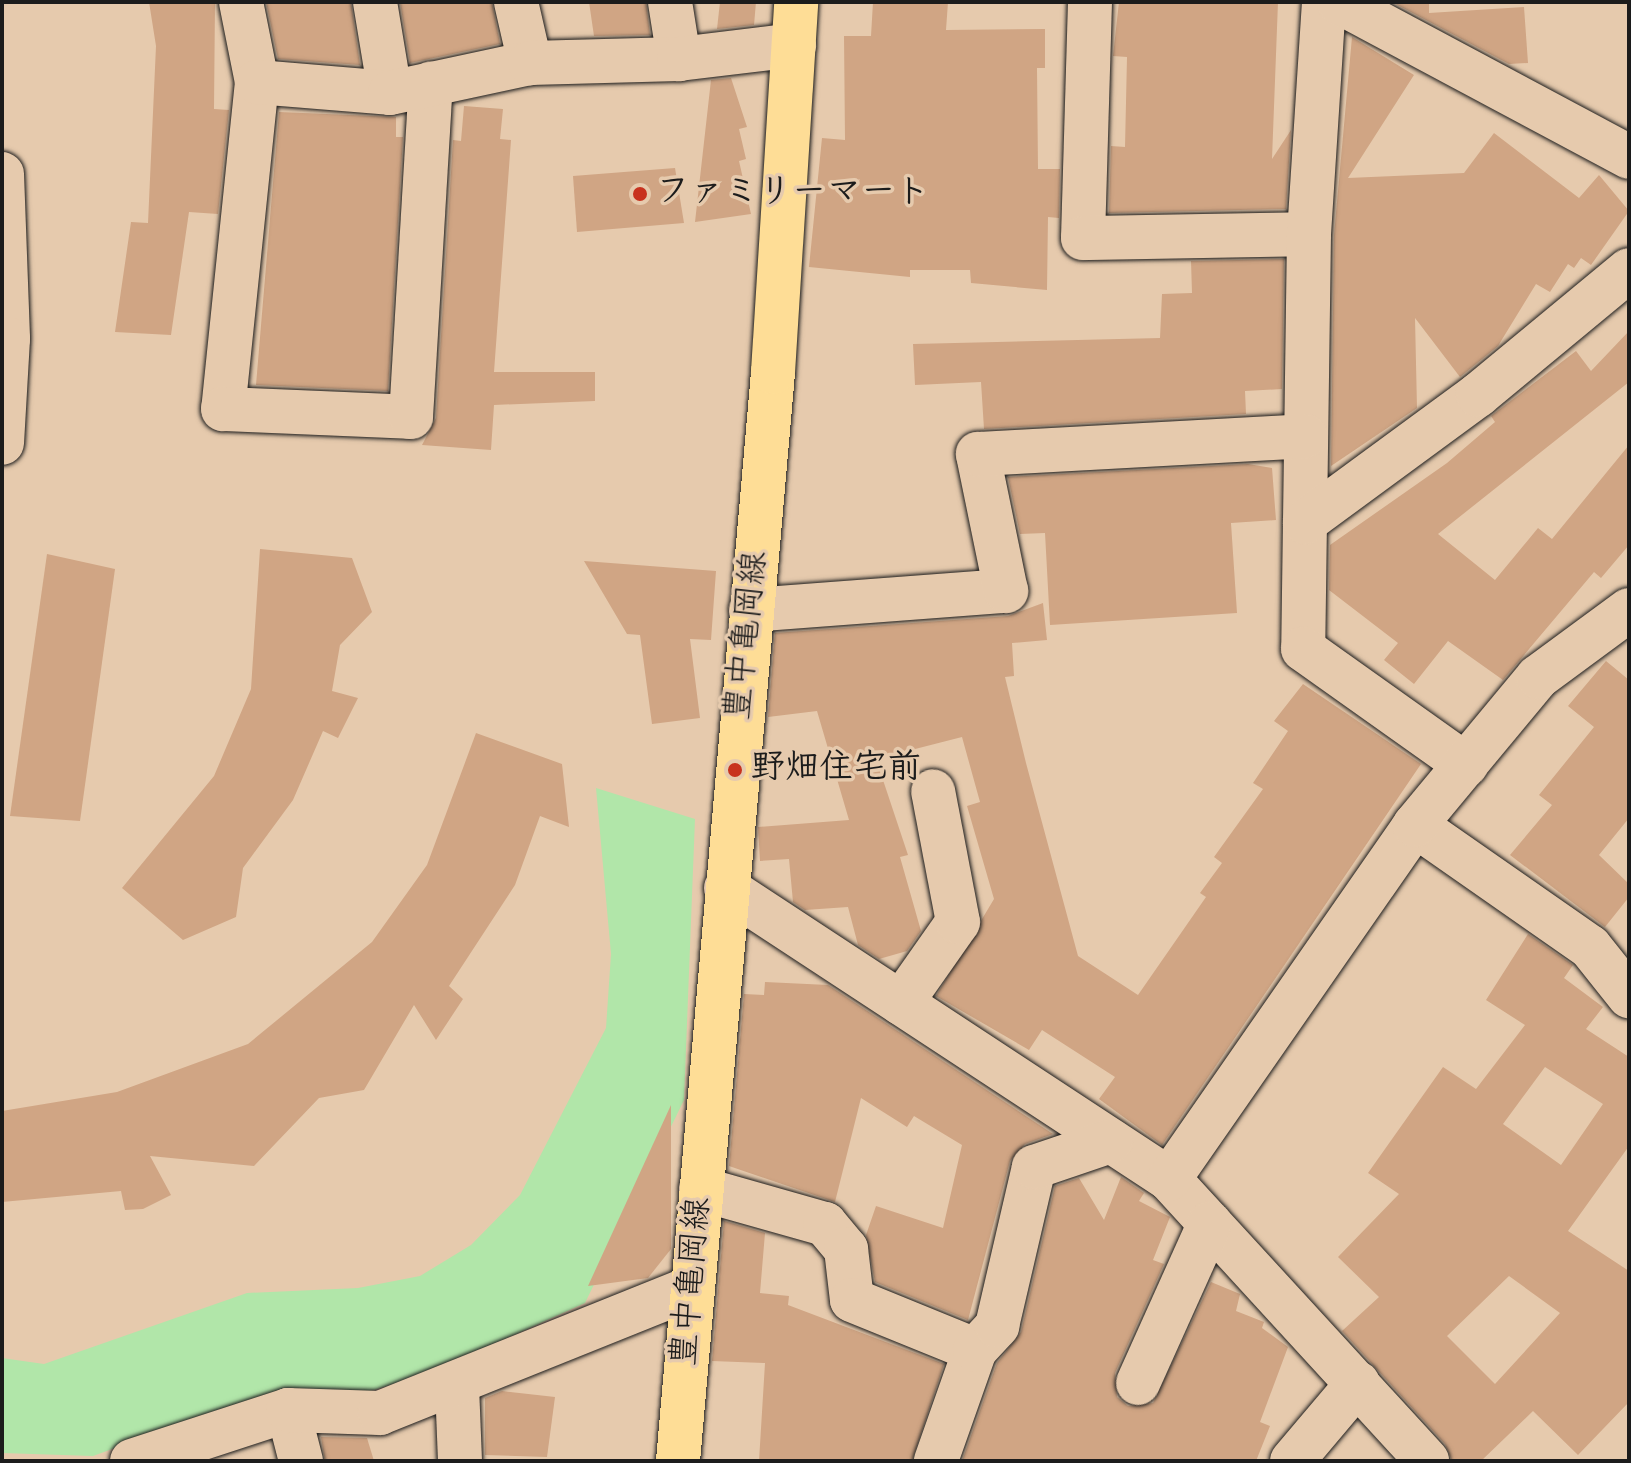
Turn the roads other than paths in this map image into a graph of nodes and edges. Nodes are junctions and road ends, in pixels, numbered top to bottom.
1 (241, 2) edge
2 (375, 2) edge
3 (516, 2) edge
4 (670, 2) edge
5 (796, 2) edge
6 (1090, 2) edge
7 (1324, 2) edge
8 (1339, 2) edge
9 (794, 45) junction
10 (679, 59) junction
11 (530, 63) junction
12 (257, 82) junction
13 (411, 89) junction
14 (1629, 157) edge
15 (2, 174) edge
16 (1309, 234) junction
17 (1629, 270) edge
18 (1306, 436) junction
19 (2, 443) edge
20 (1305, 522) junction
21 (751, 610) junction
22 (1629, 610) edge
23 (1466, 765) junction
24 (931, 791) dead end
25 (1415, 825) junction
26 (726, 888) junction
27 (1629, 996) edge
28 (901, 1003) junction
29 (1111, 1141) junction
30 (1169, 1179) junction
31 (701, 1189) junction
32 (1210, 1223) junction
33 (693, 1287) junction
34 (975, 1350) junction
35 (1138, 1383) dead end
36 (1358, 1383) junction
37 (457, 1386) junction
38 (288, 1410) junction
39 (132, 1461) edge
40 (301, 1461) edge
41 (460, 1461) edge
42 (678, 1461) edge
43 (936, 1461) edge
44 (1292, 1461) edge
45 (1427, 1461) edge

1 - 12 street
2 - 13 street
3 - 11 street
4 - 10 street
5 - 9 main road, 豊中亀岡線
6 - 16 street
7 - 16 street
8 - 14 street
9 - 10 street
9 - 21 main road, 豊中亀岡線
10 - 11 street
11 - 13 street
12 - 13 street
12 - 13 street
15 - 19 street
16 - 18 street
17 - 20 street
18 - 20 street
18 - 21 street
20 - 23 street
21 - 26 main road, 豊中亀岡線
22 - 23 street
23 - 25 street
24 - 28 street
25 - 27 street
25 - 30 street
26 - 28 street
26 - 31 main road, 豊中亀岡線
28 - 29 street
29 - 30 street
29 - 34 street
30 - 32 street
31 - 33 main road, 豊中亀岡線
31 - 34 street
32 - 35 street
32 - 36 street
33 - 37 street
33 - 42 main road, 豊中亀岡線
34 - 43 street
36 - 44 street
36 - 45 street
37 - 38 street
37 - 41 street
38 - 39 street
38 - 40 street

